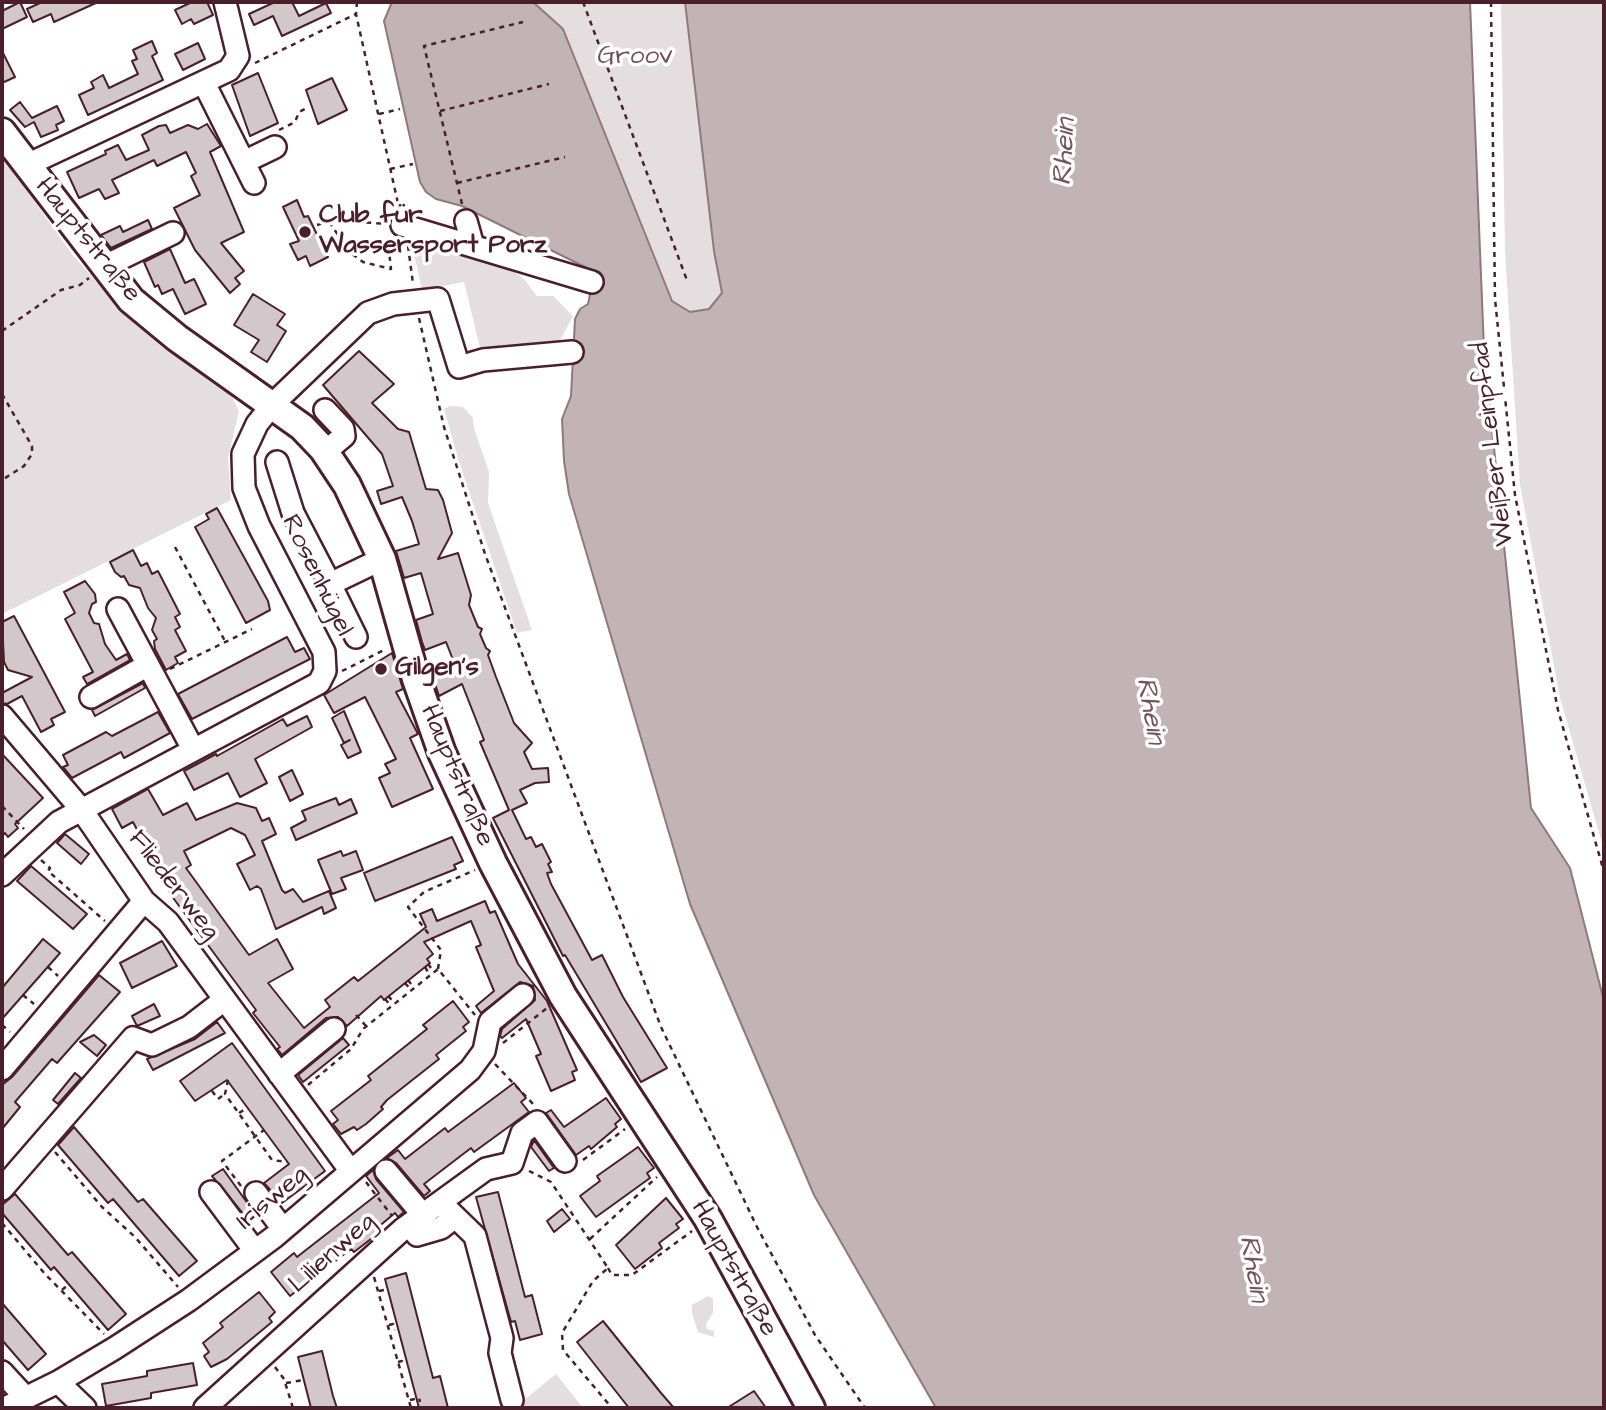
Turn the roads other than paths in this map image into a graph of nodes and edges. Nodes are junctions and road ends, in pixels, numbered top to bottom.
1 (225, 2) edge
2 (204, 83) junction
3 (2, 132) edge
4 (275, 147) dead end
5 (27, 165) junction
6 (466, 221) road end
7 (402, 225) road end
8 (173, 233) dead end
9 (473, 246) junction
10 (99, 270) junction
11 (592, 282) dead end
12 (572, 352) dead end
13 (273, 404) junction
14 (326, 410) dead end
15 (325, 452) junction
16 (277, 462) dead end
17 (382, 559) junction
18 (330, 583) junction
19 (118, 609) dead end
20 (356, 637) dead end
21 (151, 672) junction
22 (91, 697) dead end
23 (2, 716) edge
24 (192, 749) junction
25 (81, 809) junction
26 (17, 855) edge
27 (144, 901) junction
28 (523, 995) dead end
29 (224, 1000) junction
30 (334, 1029) dead end
31 (2, 1069) edge
32 (279, 1074) junction
33 (569, 1166) road end
34 (352, 1169) junction
35 (386, 1171) dead end
36 (2, 1189) edge
37 (211, 1192) dead end
38 (256, 1194) dead end
39 (426, 1218) junction
40 (283, 1229) junction
41 (255, 1251) junction
42 (2, 1372) edge
43 (58, 1382) junction
44 (26, 1398) junction
45 (512, 1400) dead end
46 (5, 1408) edge
47 (85, 1408) edge
48 (205, 1408) edge
49 (811, 1408) edge

1 - 2 street
2 - 4 street
2 - 5 street
3 - 5 main road, Hauptstraße
5 - 10 main road, Hauptstraße
6 - 9 street
7 - 9 street
8 - 10 street
9 - 11 street
10 - 13 main road, Hauptstraße
12 - 13 street, Rosenhügel
13 - 15 main road, Hauptstraße
13 - 24 street, Rosenhügel
14 - 15 street
15 - 17 main road, Hauptstraße
16 - 18 street
17 - 18 street
17 - 49 main road, Hauptstraße
18 - 20 street
19 - 21 street
21 - 22 street
21 - 24 street
23 - 25 street, Fliederweg
24 - 25 street
25 - 26 street
25 - 27 street, Fliederweg
27 - 29 street, Fliederweg
27 - 31 street
28 - 34 street, Irisweg
29 - 32 street, Fliederweg
29 - 36 street
30 - 32 street
32 - 34 street, Fliederweg
33 - 39 street, Lilienweg
34 - 40 street, Irisweg
35 - 39 street
37 - 41 street
38 - 40 street
39 - 45 street
39 - 48 street, Lilienweg
40 - 41 street, Irisweg
41 - 43 street, Irisweg
42 - 44 street
43 - 44 street, Irisweg
43 - 47 street
44 - 46 street, Irisweg

